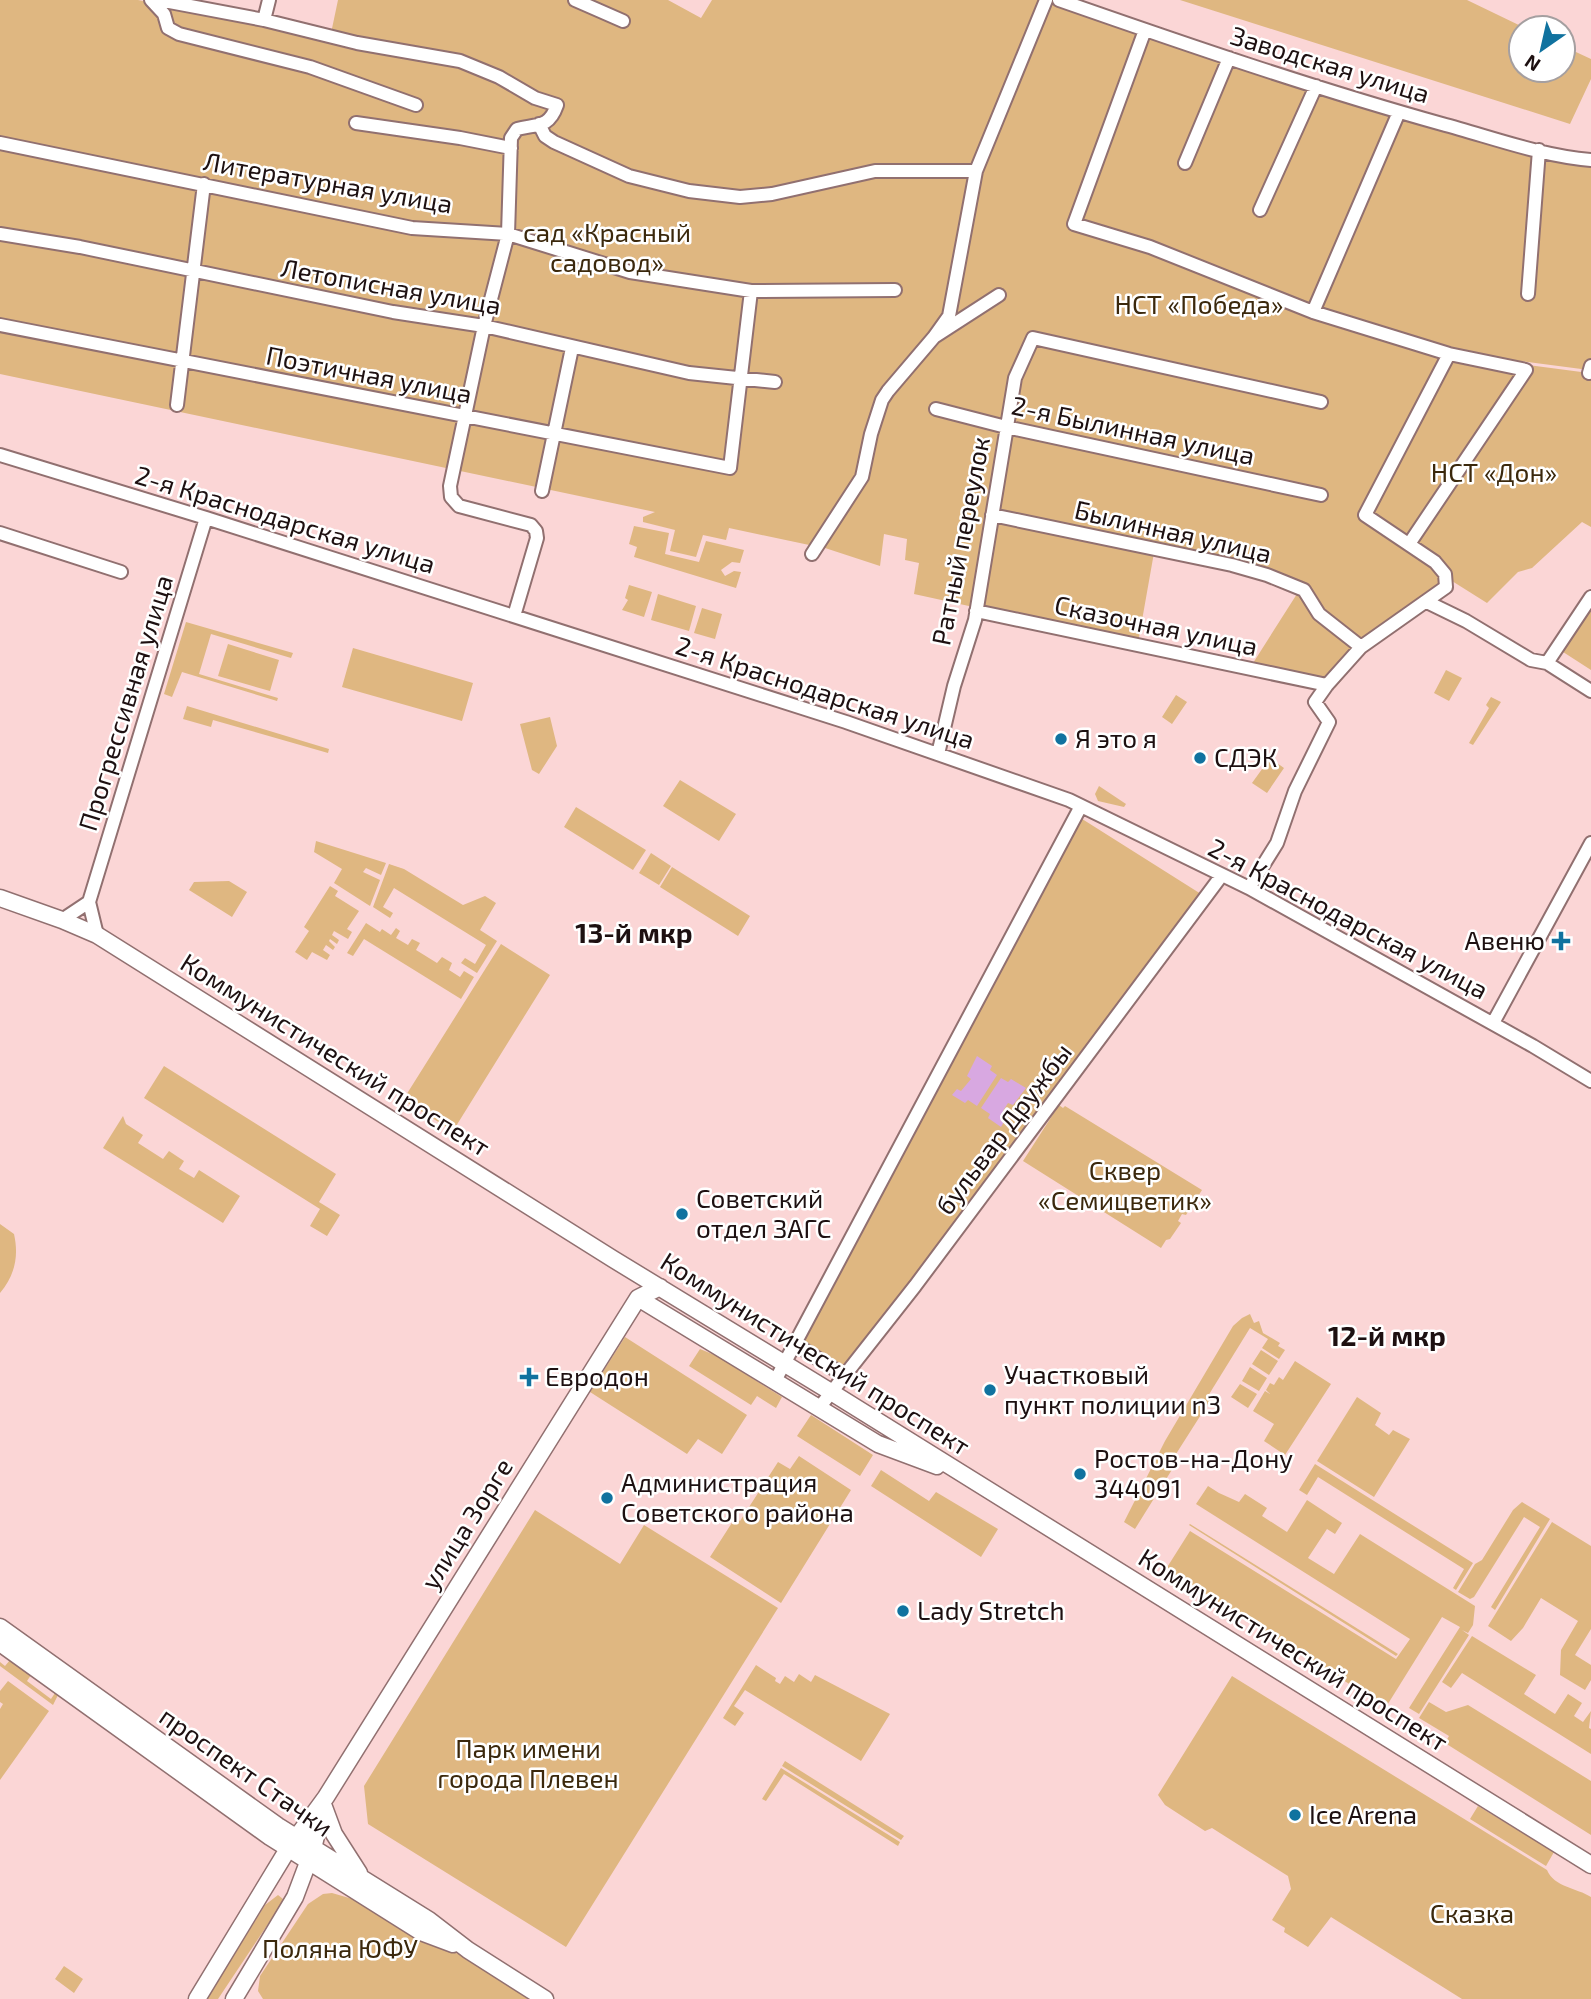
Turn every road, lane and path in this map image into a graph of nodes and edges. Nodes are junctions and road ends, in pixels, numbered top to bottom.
1 (151, 0) edge
2 (159, 0) edge
3 (269, 0) edge
4 (575, 0) edge
5 (1046, 0) edge
6 (1059, 0) edge
7 (264, 20) junction
8 (624, 21) dead end
9 (1145, 30) junction
10 (1229, 58) junction
11 (1316, 86) junction
12 (416, 105) dead end
13 (1399, 112) junction
14 (356, 123) dead end
15 (539, 124) junction
16 (0, 143) edge
17 (511, 148) junction
18 (1539, 150) junction
19 (1591, 160) edge
20 (1185, 163) dead end
21 (976, 171) junction
22 (204, 184) junction
23 (1260, 210) dead end
24 (0, 234) edge
25 (508, 234) junction
26 (194, 273) junction
27 (895, 290) dead end
28 (751, 291) junction
29 (1528, 294) dead end
30 (999, 295) dead end
31 (1313, 312) junction
32 (0, 325) edge
33 (484, 326) junction
34 (934, 337) junction
35 (572, 348) junction
36 (1449, 354) junction
37 (183, 361) junction
38 (740, 380) junction
39 (775, 382) dead end
40 (1321, 402) dead end
41 (177, 405) dead end
42 (936, 409) dead end
43 (466, 418) junction
44 (1006, 427) junction
45 (554, 436) junction
46 (0, 455) edge
47 (542, 491) dead end
48 (1321, 495) dead end
49 (992, 515) junction
50 (206, 518) junction
51 (0, 533) edge
52 (1409, 544) junction
53 (812, 554) dead end
54 (121, 572) dead end
55 (1591, 597) edge
56 (1426, 602) junction
57 (976, 611) junction
58 (514, 616) junction
59 (1361, 647) junction
60 (1546, 663) junction
61 (1327, 685) junction
62 (1591, 691) edge
63 (938, 754) junction
64 (1080, 808) junction
65 (1591, 843) edge
66 (1220, 878) junction
67 (1249, 888) junction
68 (0, 898) edge
69 (89, 902) junction
70 (62, 919) junction
71 (97, 935) junction
72 (1493, 1023) junction
73 (1591, 1081) edge
74 (635, 1272) junction
75 (660, 1287) junction
76 (638, 1298) junction
77 (795, 1344) junction
78 (785, 1364) junction
79 (845, 1376) junction
80 (775, 1381) junction
81 (831, 1392) junction
82 (818, 1408) junction
83 (969, 1478) junction
84 (0, 1627) edge
85 (0, 1643) edge
86 (325, 1800) junction
87 (292, 1844) junction
88 (310, 1856) junction
89 (1591, 1865) edge
90 (364, 1881) junction
91 (265, 1888) junction
92 (292, 1903) junction
93 (468, 1950) junction
94 (197, 1999) edge
95 (234, 1999) edge
96 (545, 1999) edge

1 - 12 street
2 - 7 street
3 - 7 street
4 - 8 street
5 - 21 street
6 - 9 street, Заводская улица
7 - 15 street
9 - 10 street, Заводская улица
9 - 31 street
10 - 11 street, Заводская улица
10 - 20 street
11 - 13 street, Заводская улица
11 - 23 street
13 - 18 street, Заводская улица
13 - 31 street
14 - 17 street
15 - 17 street
15 - 21 street
16 - 22 street, Литературная улица
17 - 25 street
18 - 19 street, Заводская улица
18 - 29 street
21 - 34 street
22 - 25 street, Литературная улица
22 - 26 street
24 - 26 street, Летописная улица
25 - 28 street, Литературная улица
25 - 33 street
26 - 33 street, Летописная улица
26 - 37 street
27 - 28 street, Литературная улица
28 - 38 street
30 - 34 street
31 - 36 street
32 - 37 street, Поэтичная улица
33 - 35 street, Летописная улица
33 - 43 street
34 - 53 street
35 - 38 street, Летописная улица
35 - 45 street
36 - 52 street
36 - 52 street
37 - 41 street
37 - 43 street, Поэтичная улица
38 - 39 street, Летописная улица
38 - 45 street, Поэтичная улица
40 - 44 street, Ратный переулок
42 - 44 street, 2-я Былинная улица
43 - 45 street, Поэтичная улица
43 - 58 street
44 - 48 street, 2-я Былинная улица
44 - 49 street, Ратный переулок
45 - 47 street
46 - 50 street, 2-я Краснодарская улица
49 - 57 street, Ратный переулок
49 - 59 street, Былинная улица
50 - 58 street, 2-я Краснодарская улица
50 - 69 street, Прогрессивная улица
51 - 54 street
52 - 56 street
55 - 60 street
56 - 59 street
56 - 60 street
57 - 61 street, Сказочная улица
57 - 63 street, Ратный переулок
58 - 63 street, 2-я Краснодарская улица
59 - 61 street
60 - 62 street
61 - 67 street
63 - 64 street, 2-я Краснодарская улица
64 - 66 street, 2-я Краснодарская улица
64 - 77 street
65 - 72 street
66 - 67 street, 2-я Краснодарская улица
66 - 79 street, бульвар Дружбы
67 - 72 street, 2-я Краснодарская улица
68 - 70 main road, Коммунистический проспект
69 - 70 street
69 - 71 street
70 - 71 main road, Коммунистический проспект
71 - 74 main road, Коммунистический проспект
72 - 73 street, 2-я Краснодарская улица
74 - 75 main road, Коммунистический проспект
74 - 76 main road, Коммунистический проспект
75 - 76 main road
75 - 78 main road, Коммунистический проспект
76 - 80 main road, Коммунистический проспект
76 - 86 main road, улица Зорге
77 - 78 street
77 - 79 street
78 - 80 street
78 - 81 main road, Коммунистический проспект
79 - 81 street, бульвар Дружбы
80 - 82 main road, Коммунистический проспект
81 - 82 street, бульвар Дружбы
81 - 83 main road, Коммунистический проспект
82 - 83 main road, Коммунистический проспект
83 - 89 main road, Коммунистический проспект
84 - 87 main road, проспект Стачки
85 - 87 main road, проспект Стачки
86 - 87 main road, улица Зорге
86 - 88 main road, улица Зорге
86 - 90 main road
87 - 88 main road, проспект Стачки
87 - 91 main road, улица Зорге
88 - 90 main road, проспект Стачки
88 - 92 main road, улица Зорге
88 - 93 main road, проспект Стачки
90 - 93 main road, проспект Стачки
91 - 92 main road
91 - 94 main road, улица Зорге
92 - 95 main road, улица Зорге
93 - 96 main road, проспект Стачки

